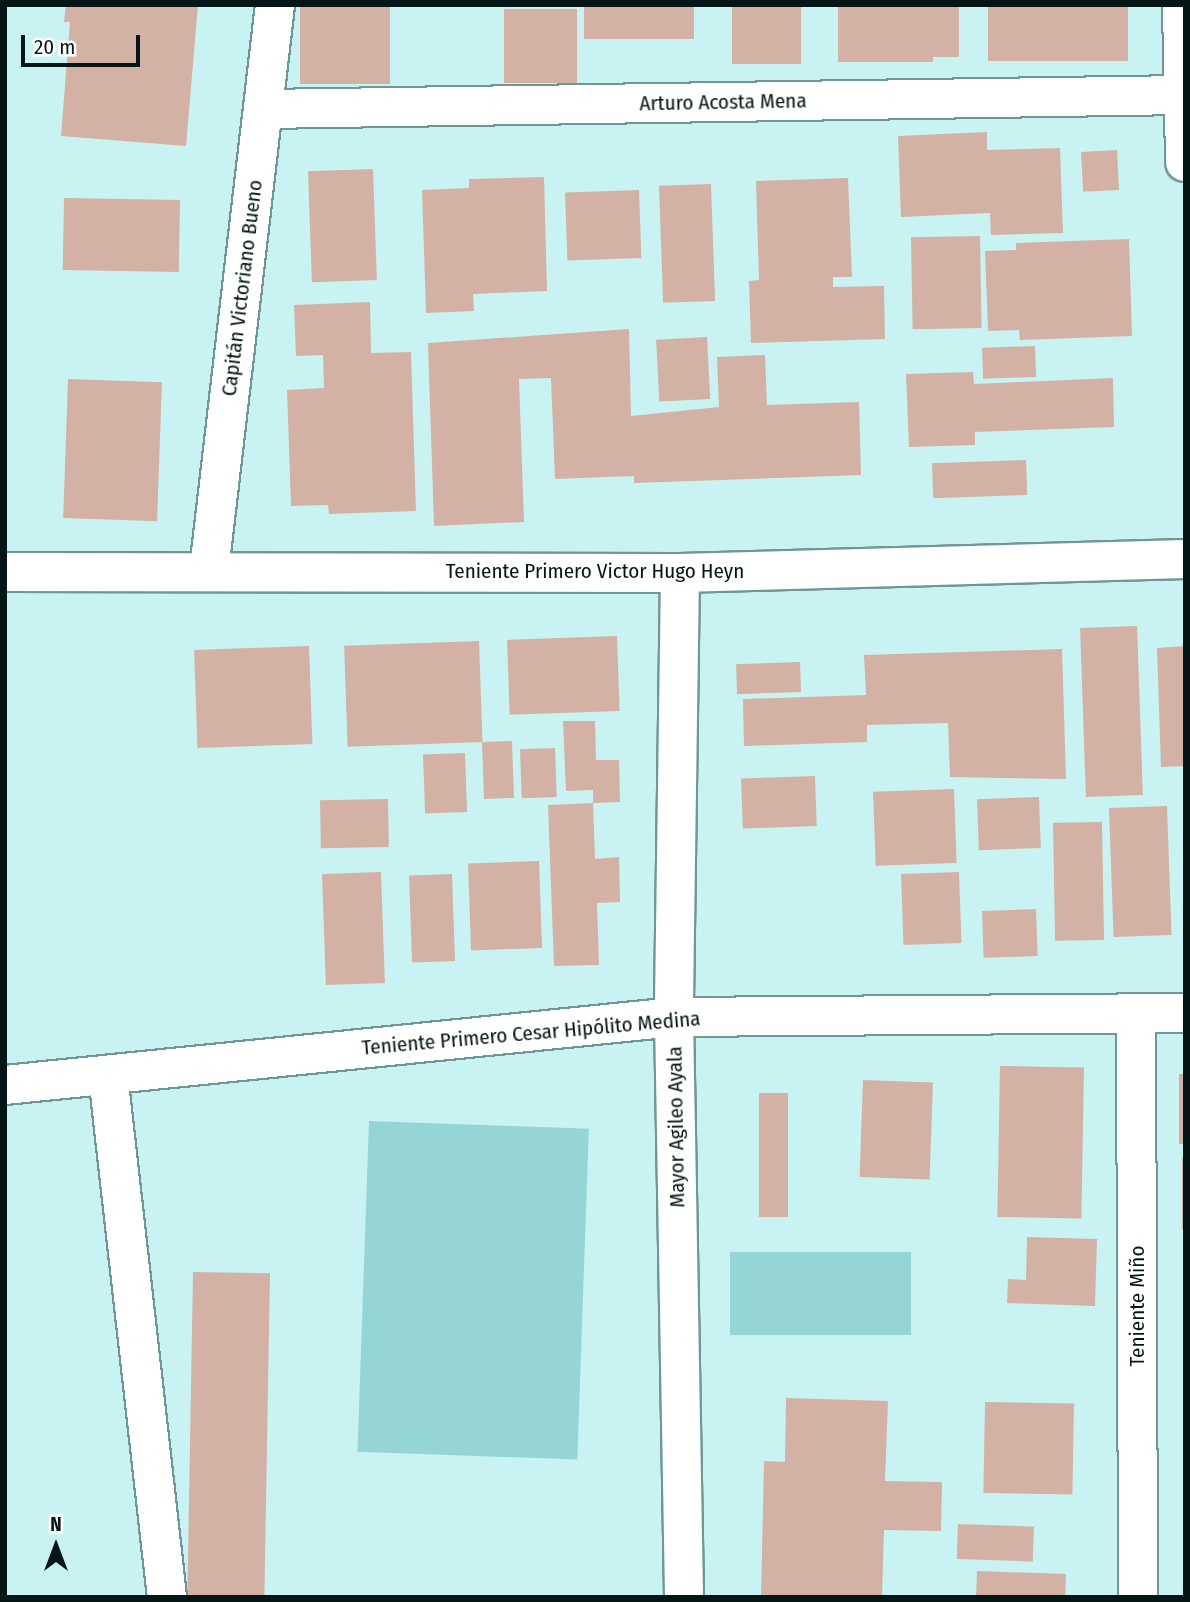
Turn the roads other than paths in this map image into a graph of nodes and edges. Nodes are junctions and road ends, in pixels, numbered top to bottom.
1 (275, 5) edge
2 (1182, 5) edge
3 (1183, 95) edge
4 (263, 109) junction
5 (1185, 162) edge
6 (1185, 559) edge
7 (209, 570) junction
8 (5, 572) edge
9 (680, 573) junction
10 (1185, 1013) edge
11 (1136, 1015) junction
12 (674, 1017) junction
13 (108, 1075) junction
14 (5, 1085) edge
15 (167, 1597) edge
16 (684, 1597) edge
17 (1138, 1597) edge

1 - 4 street, Capitán Victoriano Bueno
2 - 3 street
3 - 4 street, Arturo Acosta Mena
3 - 5 street
4 - 7 street, Capitán Victoriano Bueno
6 - 9 street, Teniente Primero Victor Hugo Heyn
7 - 8 street, Teniente Primero Victor Hugo Heyn
7 - 9 street, Teniente Primero Victor Hugo Heyn
9 - 12 street, Mayor Agileo Ayala
10 - 11 street, Teniente Primero Cesar Hipólito Medina
11 - 12 street, Teniente Primero Cesar Hipólito Medina
11 - 17 street, Teniente Miño
12 - 13 street, Teniente Primero Cesar Hipólito Medina
12 - 16 street, Mayor Agileo Ayala
13 - 14 street, Teniente Primero Cesar Hipólito Medina
13 - 15 street

